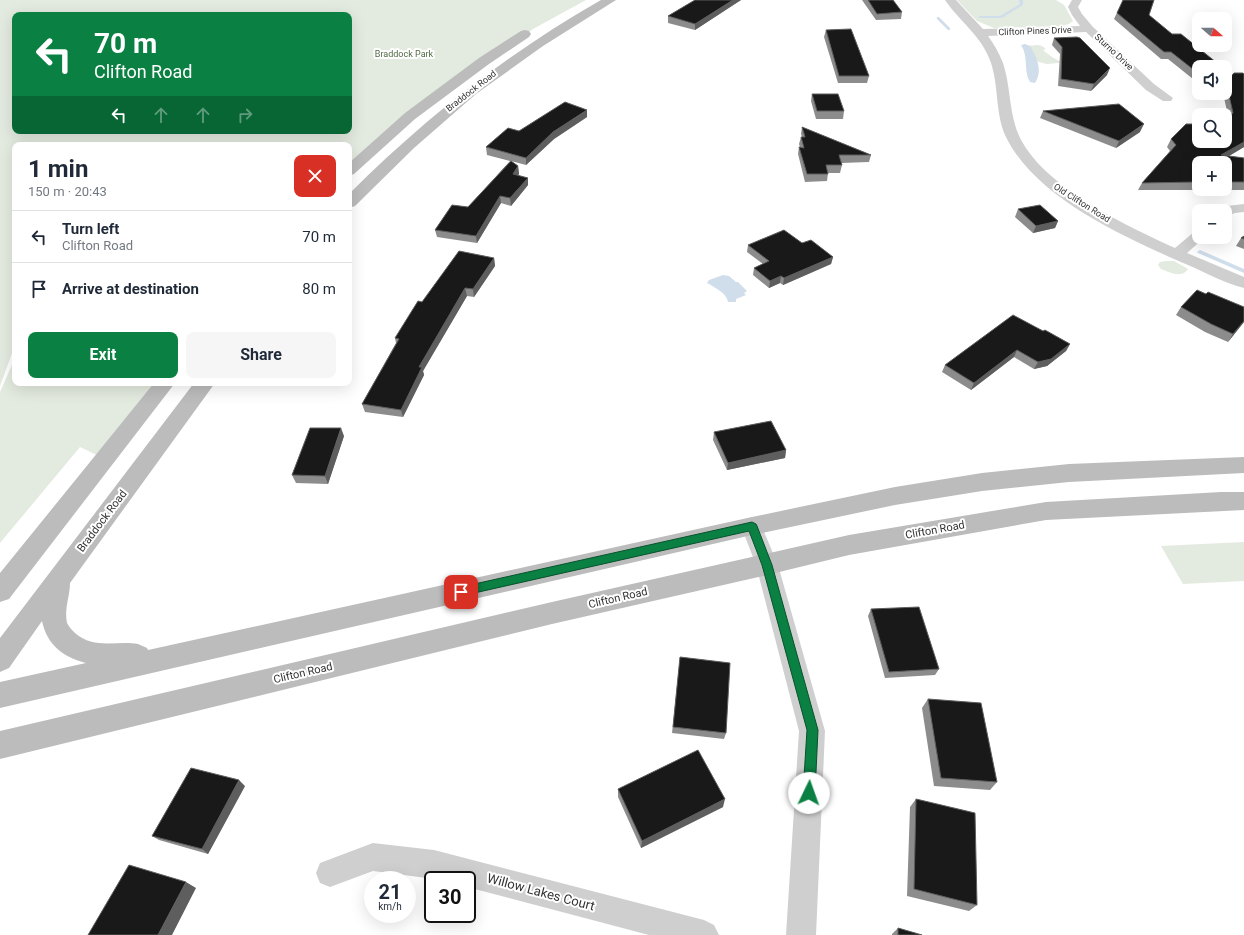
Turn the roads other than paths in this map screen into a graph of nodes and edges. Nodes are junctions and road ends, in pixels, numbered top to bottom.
1 (610, 0) edge
2 (950, 0) edge
3 (1077, 0) edge
4 (533, 28) dead end
5 (1089, 29) junction
6 (980, 33) junction
7 (1167, 98) dead end
8 (352, 168) edge
9 (352, 200) edge
10 (1244, 208) edge
11 (1232, 209) edge
12 (1192, 241) edge
13 (1177, 254) junction
14 (1244, 283) edge
15 (163, 386) edge
16 (204, 386) edge
17 (1244, 465) edge
18 (1244, 501) edge
19 (752, 526) junction
20 (767, 565) junction
21 (60, 578) junction
22 (0, 591) edge
23 (185, 654) junction
24 (0, 660) edge
25 (0, 695) edge
26 (0, 745) edge
27 (330, 873) dead end
28 (704, 935) edge
29 (800, 935) edge

1 - 9 main road, Braddock Road
2 - 6 street, Old Clifton Road
3 - 5 street, Sturno Drive
4 - 8 main road, Braddock Road
5 - 6 street, Clifton Pines Drive
5 - 7 street, Sturno Drive
6 - 13 street, Old Clifton Road
10 - 11 street
12 - 13 street
13 - 14 street, Old Clifton Road
15 - 22 main road
16 - 21 main road, Braddock Road
17 - 19 main road
18 - 20 main road, Clifton Road
19 - 20 street
19 - 23 main road
20 - 26 main road, Clifton Road
20 - 29 street
21 - 23 main road
21 - 24 main road, Braddock Road
23 - 25 main road
27 - 28 street, Willow Lakes Court

